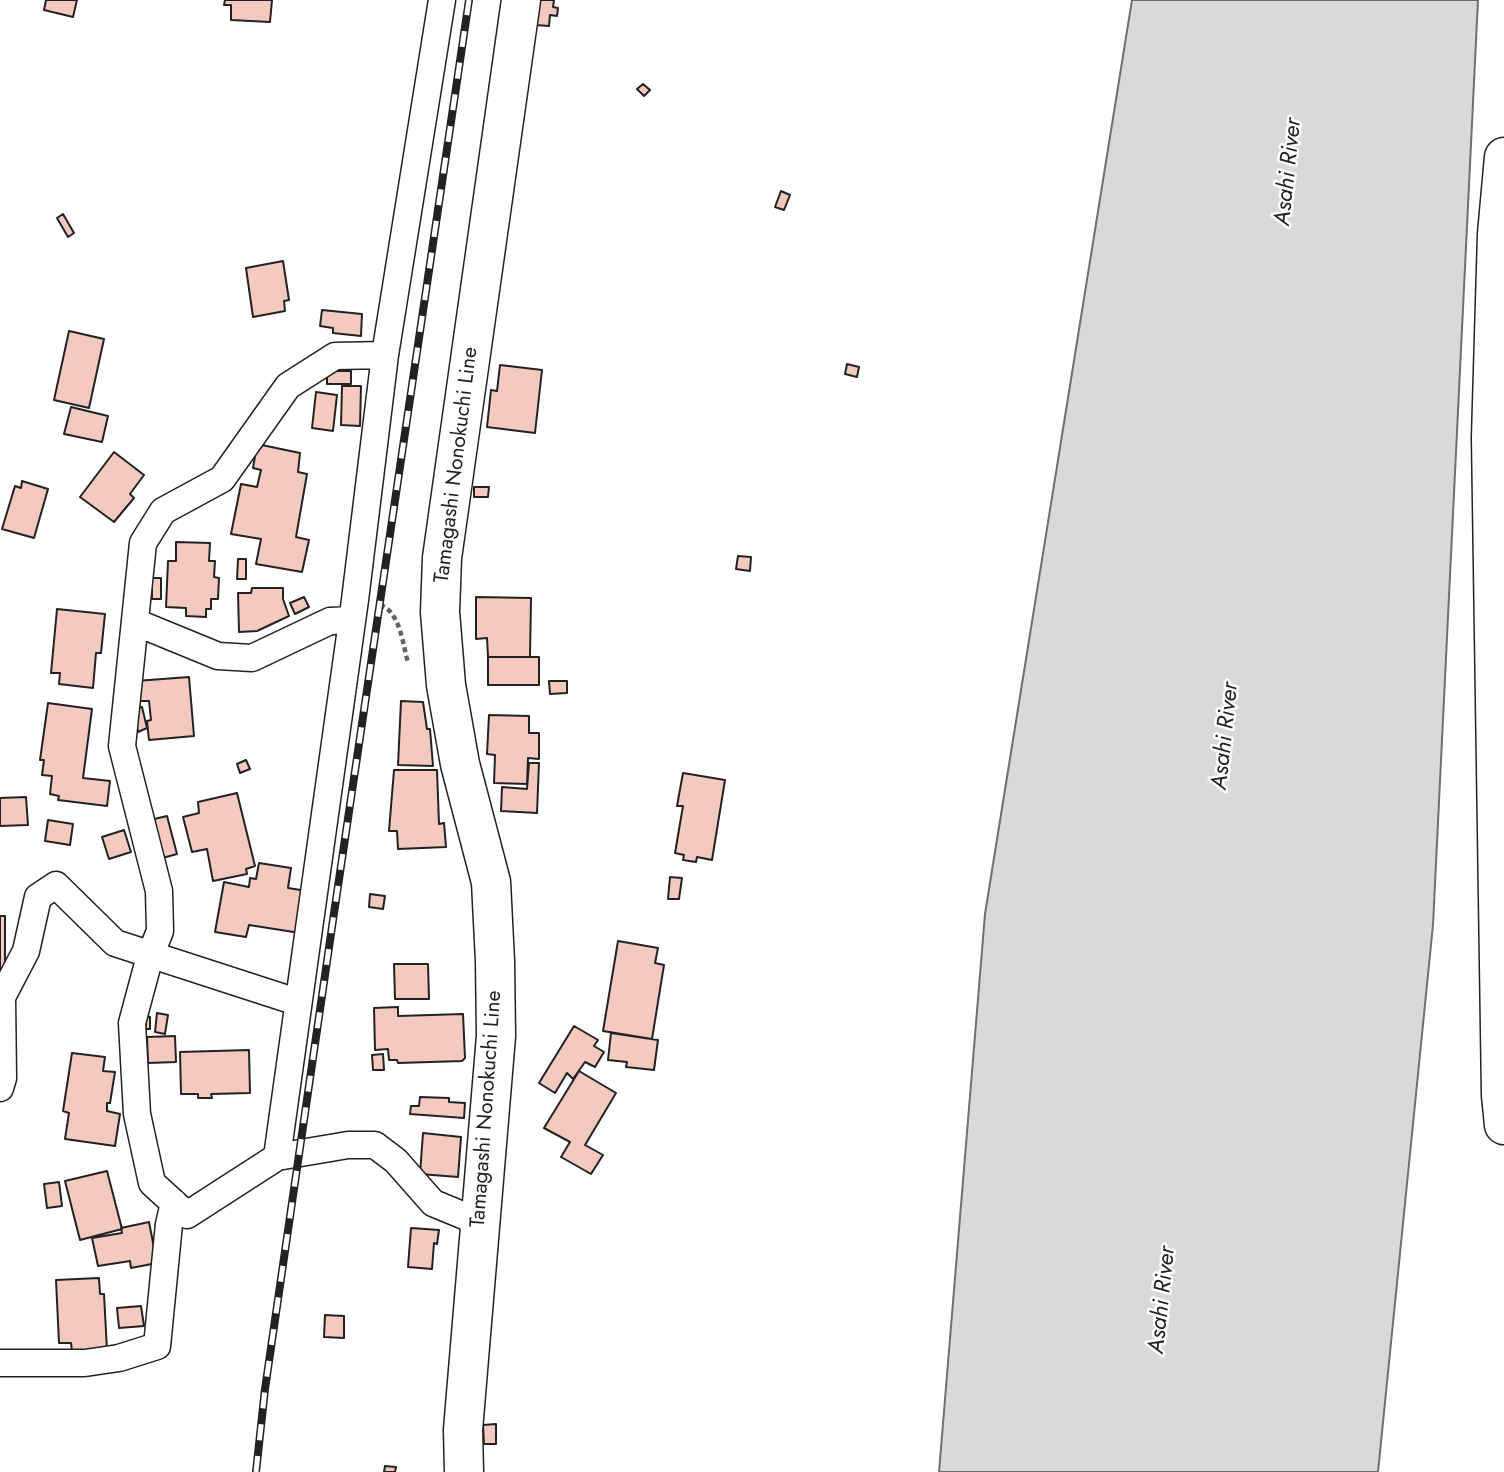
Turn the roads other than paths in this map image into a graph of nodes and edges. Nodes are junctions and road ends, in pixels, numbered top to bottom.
1 (442, 0) edge
2 (521, 0) edge
3 (1504, 157) edge
4 (385, 355) junction
5 (354, 610) junction
6 (135, 622) junction
7 (150, 956) junction
8 (297, 1002) junction
9 (0, 1088) edge
10 (1504, 1125) edge
11 (277, 1157) junction
12 (174, 1203) junction
13 (479, 1222) junction
14 (0, 1363) edge
15 (464, 1472) edge

1 - 4 street
2 - 13 main road, Tamagashi Nonokuchi Line
3 - 10 main road
4 - 5 street
4 - 6 street
5 - 6 street
5 - 8 street
6 - 7 street
7 - 8 street
7 - 9 street
7 - 12 street
8 - 11 street
11 - 12 street
11 - 13 street
12 - 14 street
13 - 15 main road, Tamagashi Nonokuchi Line

